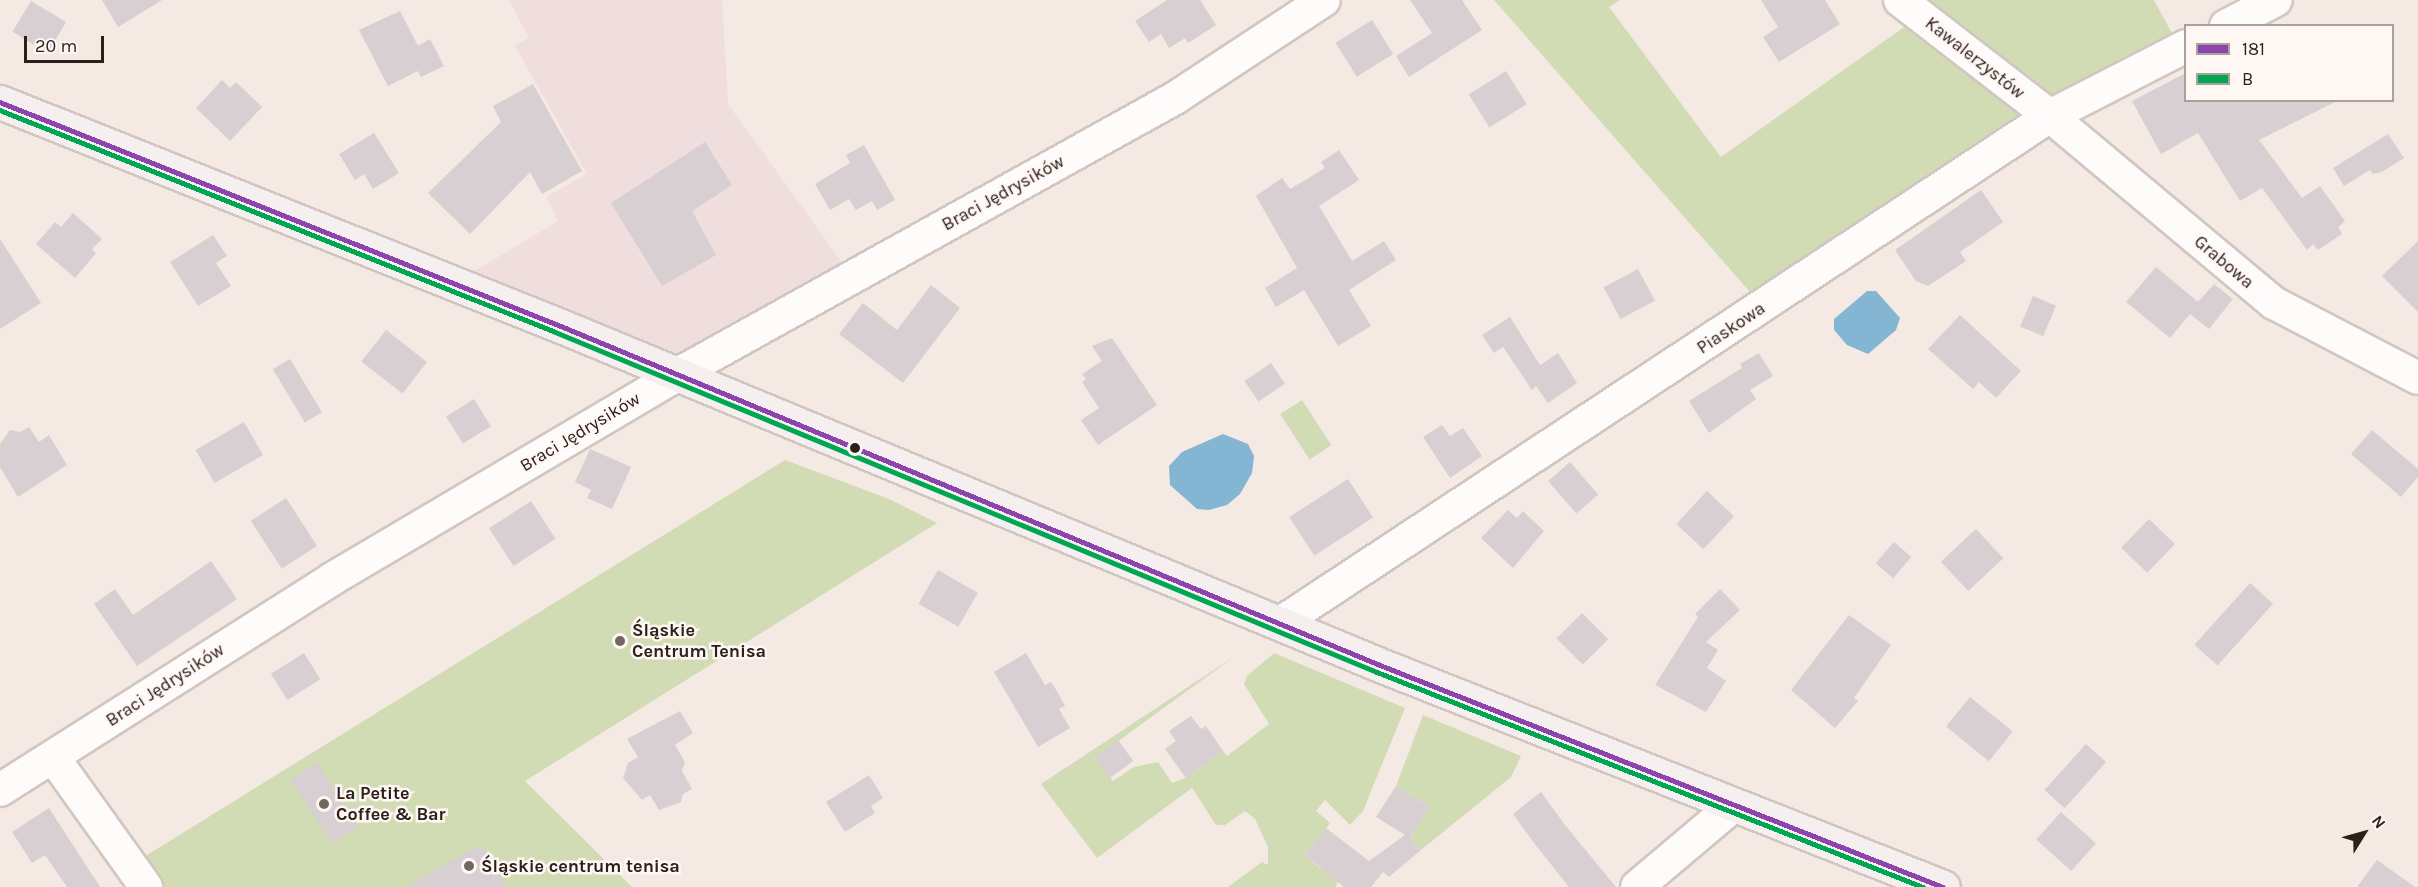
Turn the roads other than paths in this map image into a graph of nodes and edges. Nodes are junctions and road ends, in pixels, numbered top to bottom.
1 (1324, 0) edge
2 (1900, 0) edge
3 (2276, 0) edge
4 (2230, 24) edge
5 (2184, 47) edge
6 (0, 102) edge
7 (2050, 116) junction
8 (678, 374) junction
9 (2418, 378) edge
10 (1282, 622) junction
11 (53, 757) junction
12 (0, 790) edge
13 (1734, 805) junction
14 (146, 887) edge
15 (1637, 887) edge
16 (1943, 887) edge

1 - 8 street, Braci Jędrysików
2 - 7 street, Kawalerzystów
3 - 4 street
5 - 7 street, Piaskowa
6 - 8 main road
7 - 9 street, Grabowa
7 - 10 street, Piaskowa
8 - 10 main road
8 - 11 street, Braci Jędrysików
10 - 13 main road
11 - 12 street, Braci Jędrysików
11 - 14 street
13 - 15 street
13 - 16 main road

